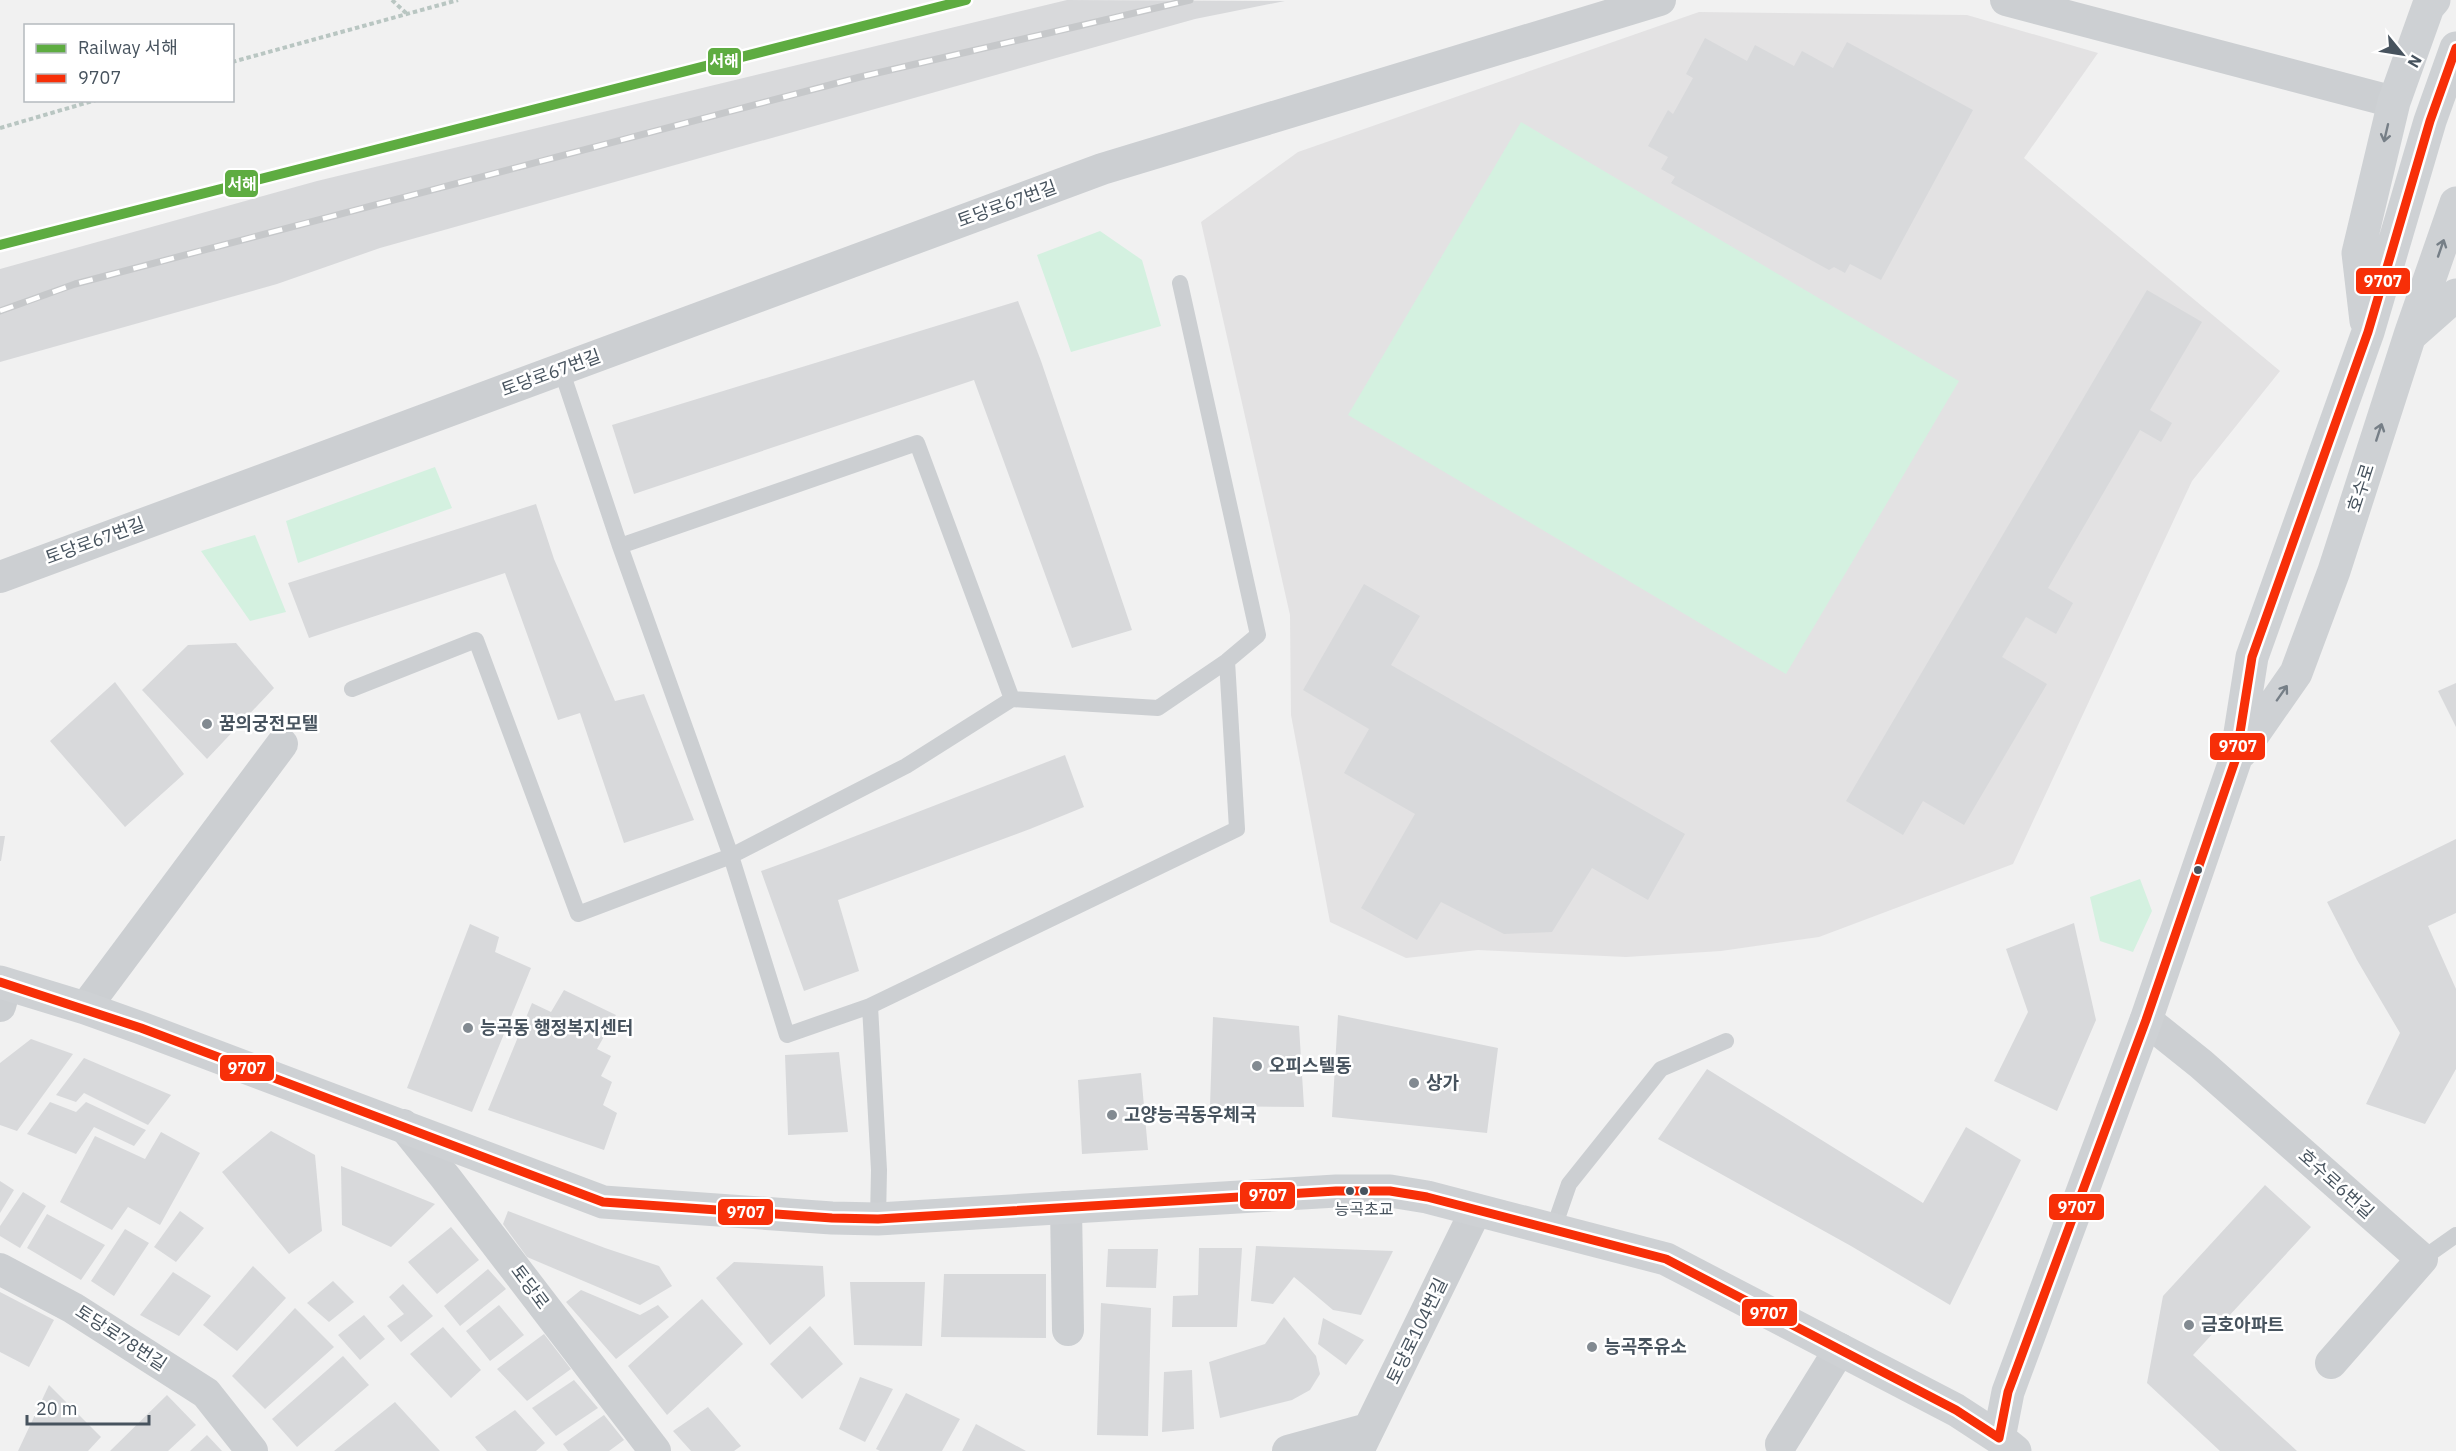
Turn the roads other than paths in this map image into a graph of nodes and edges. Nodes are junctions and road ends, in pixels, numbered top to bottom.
1 (1660, 0) edge
2 (2006, 0) edge
3 (2434, 0) edge
4 (2456, 48) edge
5 (2394, 102) junction
6 (2456, 203) edge
7 (1180, 282) dead end
8 (2456, 295) edge
9 (2368, 332) junction
10 (2410, 335) junction
11 (561, 369) junction
12 (620, 546) junction
13 (0, 577) edge
14 (1227, 661) junction
15 (352, 689) dead end
16 (1012, 699) junction
17 (282, 744) dead end
18 (2236, 758) junction
19 (731, 856) junction
20 (2, 991) edge
21 (870, 1006) junction
22 (85, 1008) junction
23 (2146, 1020) junction
24 (1726, 1041) dead end
25 (403, 1125) junction
26 (1066, 1207) junction
27 (1476, 1210) junction
28 (878, 1219) junction
29 (1553, 1230) junction
30 (2456, 1235) edge
31 (2422, 1259) junction
32 (0, 1269) edge
33 (1068, 1330) dead end
34 (1840, 1349) junction
35 (2331, 1363) dead end
36 (1363, 1440) edge
37 (1781, 1444) dead end
38 (2003, 1447) edge
39 (252, 1451) edge
40 (655, 1451) edge
41 (1288, 1451) edge

1 - 11 street, 토당로67번길
2 - 5 street
3 - 5 main road
4 - 9 main road, 호수로
5 -> 9 main road
10 -> 6 main road, 호수로
7 - 14 lane
8 - 10 main road
9 - 18 main road, 호수로
18 -> 10 main road, 호수로
11 - 12 lane
11 - 13 street, 토당로67번길
12 - 16 lane
12 - 19 lane
14 - 16 lane
14 - 21 lane
15 - 19 lane
16 - 19 lane
17 - 22 street
18 - 23 main road, 호수로
19 - 21 lane
20 - 22 main road
21 - 28 lane
22 - 25 main road
23 - 31 street, 호수로6번길
23 - 38 main road, 호수로
24 - 29 lane
25 - 28 main road
25 - 40 street, 토당로
26 - 27 main road
26 - 28 main road
26 - 33 street
27 - 29 main road
27 - 36 street, 토당로104번길
29 - 34 main road
30 - 31 lane
31 - 35 street
32 - 39 street, 토당로78번길
34 - 37 street
34 - 38 main road
36 - 41 street

